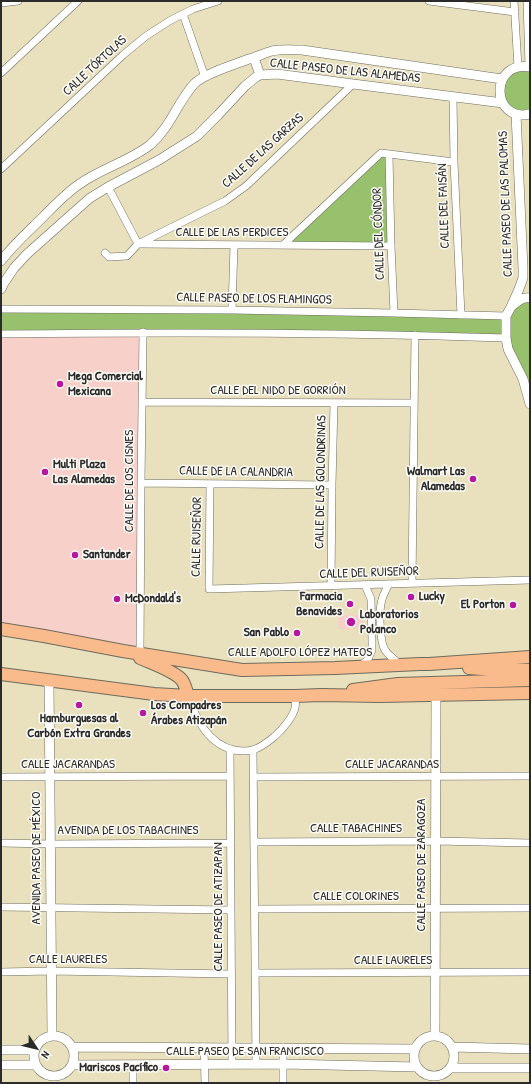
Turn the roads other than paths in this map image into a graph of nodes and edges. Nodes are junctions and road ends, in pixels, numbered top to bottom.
1 (18, 1) edge
2 (78, 1) edge
3 (218, 1) edge
4 (430, 1) edge
5 (514, 1) edge
6 (527, 1) edge
7 (1, 3) edge
8 (204, 3) edge
9 (515, 12) junction
10 (528, 13) edge
11 (183, 14) junction
12 (254, 58) junction
13 (518, 67) junction
14 (530, 67) edge
15 (1, 73) edge
16 (260, 75) junction
17 (205, 77) junction
18 (502, 79) junction
19 (353, 84) junction
20 (453, 96) junction
21 (503, 103) junction
22 (516, 114) junction
23 (530, 114) edge
24 (150, 145) junction
25 (389, 154) junction
26 (159, 160) junction
27 (454, 162) junction
28 (1, 169) edge
29 (108, 187) junction
30 (138, 244) junction
31 (234, 245) junction
32 (283, 245) junction
33 (391, 246) junction
34 (104, 252) dead end
35 (3, 258) edge
36 (1, 289) edge
37 (530, 298) edge
38 (511, 307) junction
39 (1, 309) edge
40 (232, 310) junction
41 (394, 313) junction
42 (460, 315) junction
43 (506, 316) junction
44 (143, 332) junction
45 (1, 334) edge
46 (415, 335) junction
47 (506, 338) junction
48 (527, 380) edge
49 (142, 402) junction
50 (334, 403) junction
51 (414, 404) junction
52 (530, 404) edge
53 (141, 483) junction
54 (210, 484) junction
55 (332, 485) junction
56 (530, 580) edge
57 (412, 583) junction
58 (365, 584) junction
59 (389, 584) junction
60 (331, 586) junction
61 (208, 589) joint
62 (1, 629) edge
63 (372, 650) junction
64 (384, 650) junction
65 (124, 651) junction
66 (140, 654) junction
67 (530, 657) edge
68 (429, 664) junction
69 (402, 665) junction
70 (360, 668) junction
71 (530, 670) edge
72 (1, 674) edge
73 (49, 680) junction
74 (530, 680) edge
75 (530, 693) edge
76 (321, 695) junction
77 (436, 695) junction
78 (188, 696) junction
79 (295, 696) junction
80 (230, 749) junction
81 (253, 750) junction
82 (230, 776) junction
83 (530, 776) edge
84 (1, 777) edge
85 (50, 777) junction
86 (436, 777) junction
87 (253, 778) junction
88 (436, 841) junction
89 (254, 842) junction
90 (530, 842) edge
91 (1, 843) edge
92 (230, 843) junction
93 (50, 844) junction
94 (1, 907) edge
95 (50, 907) junction
96 (435, 908) junction
97 (530, 908) edge
98 (255, 909) junction
99 (231, 910) junction
100 (51, 971) junction
101 (1, 972) edge
102 (530, 972) edge
103 (255, 973) junction
104 (435, 973) junction
105 (231, 974) junction
106 (52, 1036) junction
107 (435, 1036) junction
108 (72, 1047) junction
109 (204, 1047) junction
110 (283, 1047) junction
111 (452, 1047) junction
112 (232, 1048) junction
113 (256, 1048) junction
114 (416, 1048) junction
115 (530, 1049) edge
116 (1, 1050) edge
117 (34, 1050) junction
118 (283, 1064) junction
119 (1, 1065) edge
120 (35, 1065) junction
121 (72, 1065) junction
122 (133, 1065) junction
123 (205, 1065) junction
124 (232, 1065) junction
125 (256, 1065) junction
126 (417, 1068) junction
127 (451, 1068) junction
128 (530, 1068) edge
129 (52, 1080) edge
130 (436, 1080) edge
131 (133, 1083) edge
132 (205, 1083) edge
133 (283, 1083) edge

1 - 7 street
2 - 15 street
3 - 8 street, CALLE TÓRTOLAS
4 - 9 street
5 - 9 street
6 - 10 street
8 - 11 street, CALLE TÓRTOLAS
9 - 13 street
10 - 14 street
11 - 17 street
11 - 28 street, CALLE TÓRTOLAS
12 - 16 street
12 - 17 street, CALLE PASEO DE LAS ALAMEDAS
12 - 18 street, CALLE PASEO DE LAS ALAMEDAS
13 - 14 street
13 - 18 street
16 - 19 street, CALLE PASEO DE LAS ALAMEDAS
16 - 26 street, CALLE PASEO DE LAS ALAMEDAS
17 - 24 street, CALLE PASEO DE LAS ALAMEDAS
18 - 21 street
19 - 20 street, CALLE PASEO DE LAS ALAMEDAS
19 - 30 street, CALLE DE LAS GARZAS
20 - 21 street, CALLE PASEO DE LAS ALAMEDAS
20 - 27 street, CALLE DEL FAISÁN
21 - 22 street
22 - 23 street
22 - 38 street, CALLE PASEO DE LAS PALOMAS
24 - 26 street
24 - 35 street, CALLE PASEO DE LAS ALAMEDAS
25 - 27 street
25 - 32 street
25 - 33 street, CALLE DEL CÓNDOR
26 - 29 street, CALLE PASEO DE LAS ALAMEDAS
27 - 42 street, CALLE DEL FAISÁN
29 - 30 street
29 - 36 street, CALLE PASEO DE LAS ALAMEDAS
30 - 31 street, CALLE DE LAS PERDICES
30 - 34 street, CALLE DE LAS GARZAS
31 - 32 street, CALLE DE LAS PERDICES
31 - 40 street
32 - 33 street, CALLE DE LAS PERDICES
33 - 41 street, CALLE DEL CÓNDOR
37 - 38 street
38 - 43 street, CALLE PASEO DE LAS PALOMAS
39 - 40 street, CALLE PASEO DE LOS FLAMINGOS
40 - 41 street, CALLE PASEO DE LOS FLAMINGOS
41 - 42 street, CALLE PASEO DE LOS FLAMINGOS
42 - 43 street, CALLE PASEO DE LOS FLAMINGOS
43 - 47 street, CALLE PASEO DE LAS PALOMAS
44 - 45 street
44 - 46 street
44 - 49 street, CALLE DE LOS CISNES
46 - 47 street
46 - 51 street
47 - 48 street, CALLE PASEO DE LAS PALOMAS
48 - 52 street, CALLE PASEO DE LAS PALOMAS
49 - 50 street, CALLE DEL NIDO DE GORRIÓN
49 - 53 street, CALLE DE LOS CISNES
50 - 51 street, CALLE DEL NIDO DE GORRIÓN
50 - 55 street, CALLE DE LAS GOLONDRINAS
51 - 57 street
53 - 54 street, CALLE DE LA CALANDRIA
53 - 66 street, CALLE DE LOS CISNES
54 - 55 street, CALLE DE LA CALANDRIA
54 - 61 street, CALLE RUISEÑOR
55 - 60 street, CALLE DE LAS GOLONDRINAS
56 - 57 street, CALLE DEL RUISEÑOR
57 - 59 street, CALLE DEL RUISEÑOR
58 - 59 street, CALLE DEL RUISEÑOR
58 - 60 street, CALLE DEL RUISEÑOR
58 - 63 street
59 - 64 street
60 - 61 street, CALLE DEL RUISEÑOR
62 - 65 main road, CALLE ADOLFO LÓPEZ MATEOS
63 - 64 street
63 - 70 street
64 - 69 street
65 - 66 main road, CALLE ADOLFO LÓPEZ MATEOS
65 - 78 main road
66 - 70 main road, CALLE ADOLFO LÓPEZ MATEOS
67 - 68 main road, CALLE ADOLFO LÓPEZ MATEOS
68 - 69 main road, CALLE ADOLFO LÓPEZ MATEOS
68 - 71 main road
69 - 70 main road, CALLE ADOLFO LÓPEZ MATEOS
72 - 73 main road
73 - 78 main road
73 - 85 street, AVENIDA PASEO DE MÉXICO
74 - 76 main road
75 - 77 main road
76 - 77 main road
76 - 79 main road
77 - 86 street, CALLE PASEO DE ZARAGOZA
78 - 79 main road
78 - 80 street
79 - 81 street
80 - 81 street
80 - 82 street, CALLE PASEO DE ATIZAPAN
81 - 87 street
82 - 85 street, CALLE JACARANDAS
82 - 92 street, CALLE PASEO DE ATIZAPAN
83 - 86 street, CALLE JACARANDAS
84 - 85 street, CALLE JACARANDAS
85 - 93 street, AVENIDA PASEO DE MÉXICO
86 - 87 street, CALLE JACARANDAS
86 - 88 street, CALLE PASEO DE ZARAGOZA
87 - 89 street
88 - 89 street, CALLE TABACHINES
88 - 90 street, CALLE TABACHINES
88 - 96 street, CALLE PASEO DE ZARAGOZA
89 - 98 street
91 - 93 street, AVENIDA DE LOS TABACHINES
92 - 93 street, AVENIDA DE LOS TABACHINES
92 - 99 street, CALLE PASEO DE ATIZAPAN
93 - 95 street, AVENIDA PASEO DE MÉXICO
94 - 95 street
95 - 99 street
95 - 100 street, AVENIDA PASEO DE MÉXICO
96 - 97 street, CALLE COLORINES
96 - 98 street, CALLE COLORINES
96 - 104 street, CALLE PASEO DE ZARAGOZA
98 - 103 street
99 - 105 street, CALLE PASEO DE ATIZAPAN
100 - 101 street, CALLE LAURELES
100 - 105 street, CALLE LAURELES
100 - 106 street, AVENIDA PASEO DE MÉXICO
102 - 104 street, CALLE LAURELES
103 - 104 street, CALLE LAURELES
103 - 113 street
104 - 107 street, CALLE PASEO DE ZARAGOZA
105 - 112 street, CALLE PASEO DE ATIZAPAN
106 - 108 street
106 - 117 street
107 - 111 street
107 - 114 street
108 - 109 street, CALLE PASEO DE SAN FRANCISCO
108 - 121 street
109 - 112 street, CALLE PASEO DE SAN FRANCISCO
109 - 123 street
110 - 113 street, CALLE PASEO DE SAN FRANCISCO
110 - 114 street, CALLE PASEO DE SAN FRANCISCO
110 - 118 street
111 - 115 street
111 - 127 street
112 - 113 street, CALLE PASEO DE SAN FRANCISCO
112 - 124 street, CALLE PASEO DE ATIZAPAN
113 - 125 street
114 - 126 street
116 - 117 street
117 - 120 street
118 - 125 street, CALLE PASEO DE SAN FRANCISCO
118 - 126 street, CALLE PASEO DE SAN FRANCISCO
118 - 133 street
119 - 120 street
120 - 129 street
121 - 122 street, CALLE PASEO DE SAN FRANCISCO
121 - 129 street
122 - 123 street, CALLE PASEO DE SAN FRANCISCO
122 - 131 street
123 - 124 street, CALLE PASEO DE SAN FRANCISCO
123 - 132 street
124 - 125 street, CALLE PASEO DE SAN FRANCISCO
126 - 130 street
127 - 128 street
127 - 130 street

